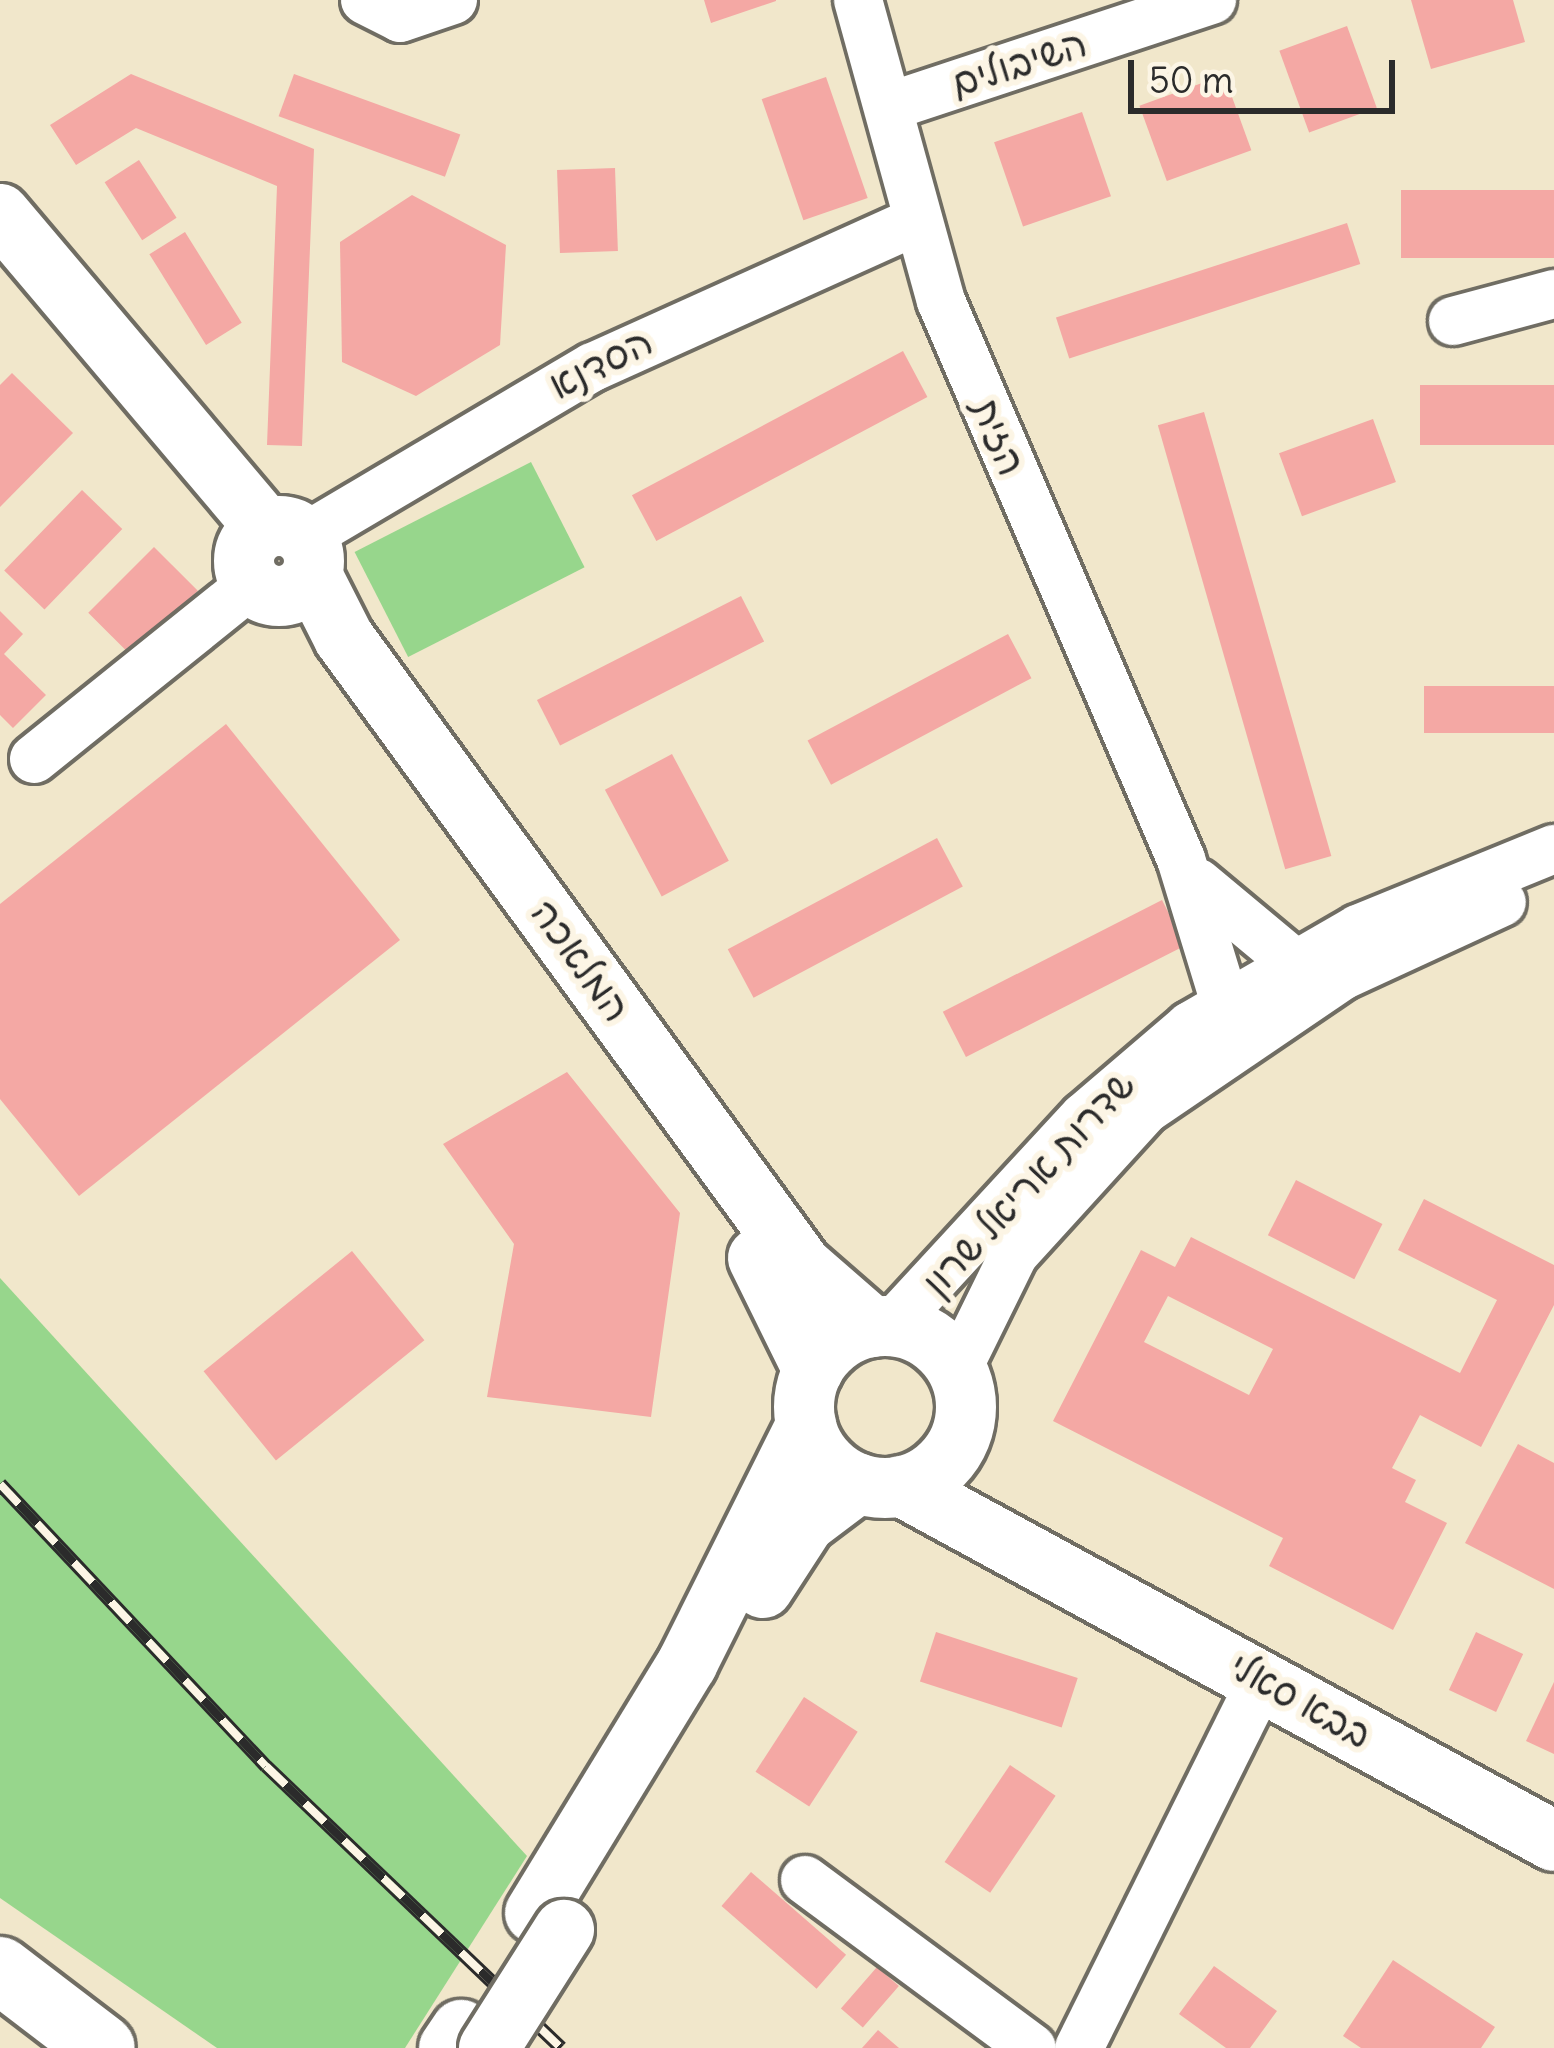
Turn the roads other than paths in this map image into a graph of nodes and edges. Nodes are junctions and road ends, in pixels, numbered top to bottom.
1 (365, 0) edge
2 (453, 0) edge
3 (858, 0) edge
4 (1212, 0) edge
5 (894, 105) junction
6 (0, 214) edge
7 (914, 221) junction
8 (0, 255) edge
9 (1554, 294) edge
10 (1453, 321) dead end
11 (277, 563) junction
12 (34, 759) dead end
13 (1554, 849) edge
14 (1181, 860) junction
15 (1554, 882) edge
16 (1294, 963) junction
17 (1225, 1003) junction
18 (881, 1327) junction
19 (957, 1370) junction
20 (809, 1397) junction
21 (961, 1436) junction
22 (879, 1485) junction
23 (1048, 1557) junction
24 (1262, 1680) junction
25 (1554, 1841) edge
26 (806, 1880) dead end
27 (549, 1922) junction
28 (0, 1970) edge
29 (466, 2042) edge
30 (103, 2048) edge
31 (1032, 2048) edge
32 (1079, 2048) edge

1 - 2 street
3 - 5 street, הזית
4 - 5 street, השיבולים
5 - 7 street, הזית
6 - 11 main road, המלאכה
7 - 11 street, הסדנא
7 - 14 street, הזית
8 - 11 main road, המלאכה
9 - 10 street
11 - 12 street, הסדנא
11 - 18 main road, המלאכה
11 - 20 main road, המלאכה
13 - 16 street, שדרות אריאל שרון
14 - 16 street, הזית
14 - 17 street, הזית
15 - 19 street, שדרות אריאל שרון
16 - 17 street, שדרות אריאל שרון
17 - 18 street, שדרות אריאל שרון
18 - 19 main road
18 - 20 main road
19 - 21 main road
20 - 22 main road
20 - 27 main road
21 - 22 main road
21 - 23 main road, בבא סאלי
22 - 23 main road, בבא סאלי
22 - 27 main road
23 - 24 main road, בבא סאלי
24 - 25 main road, בבא סאלי
24 - 32 street
26 - 31 street
27 - 29 main road
28 - 30 highway

